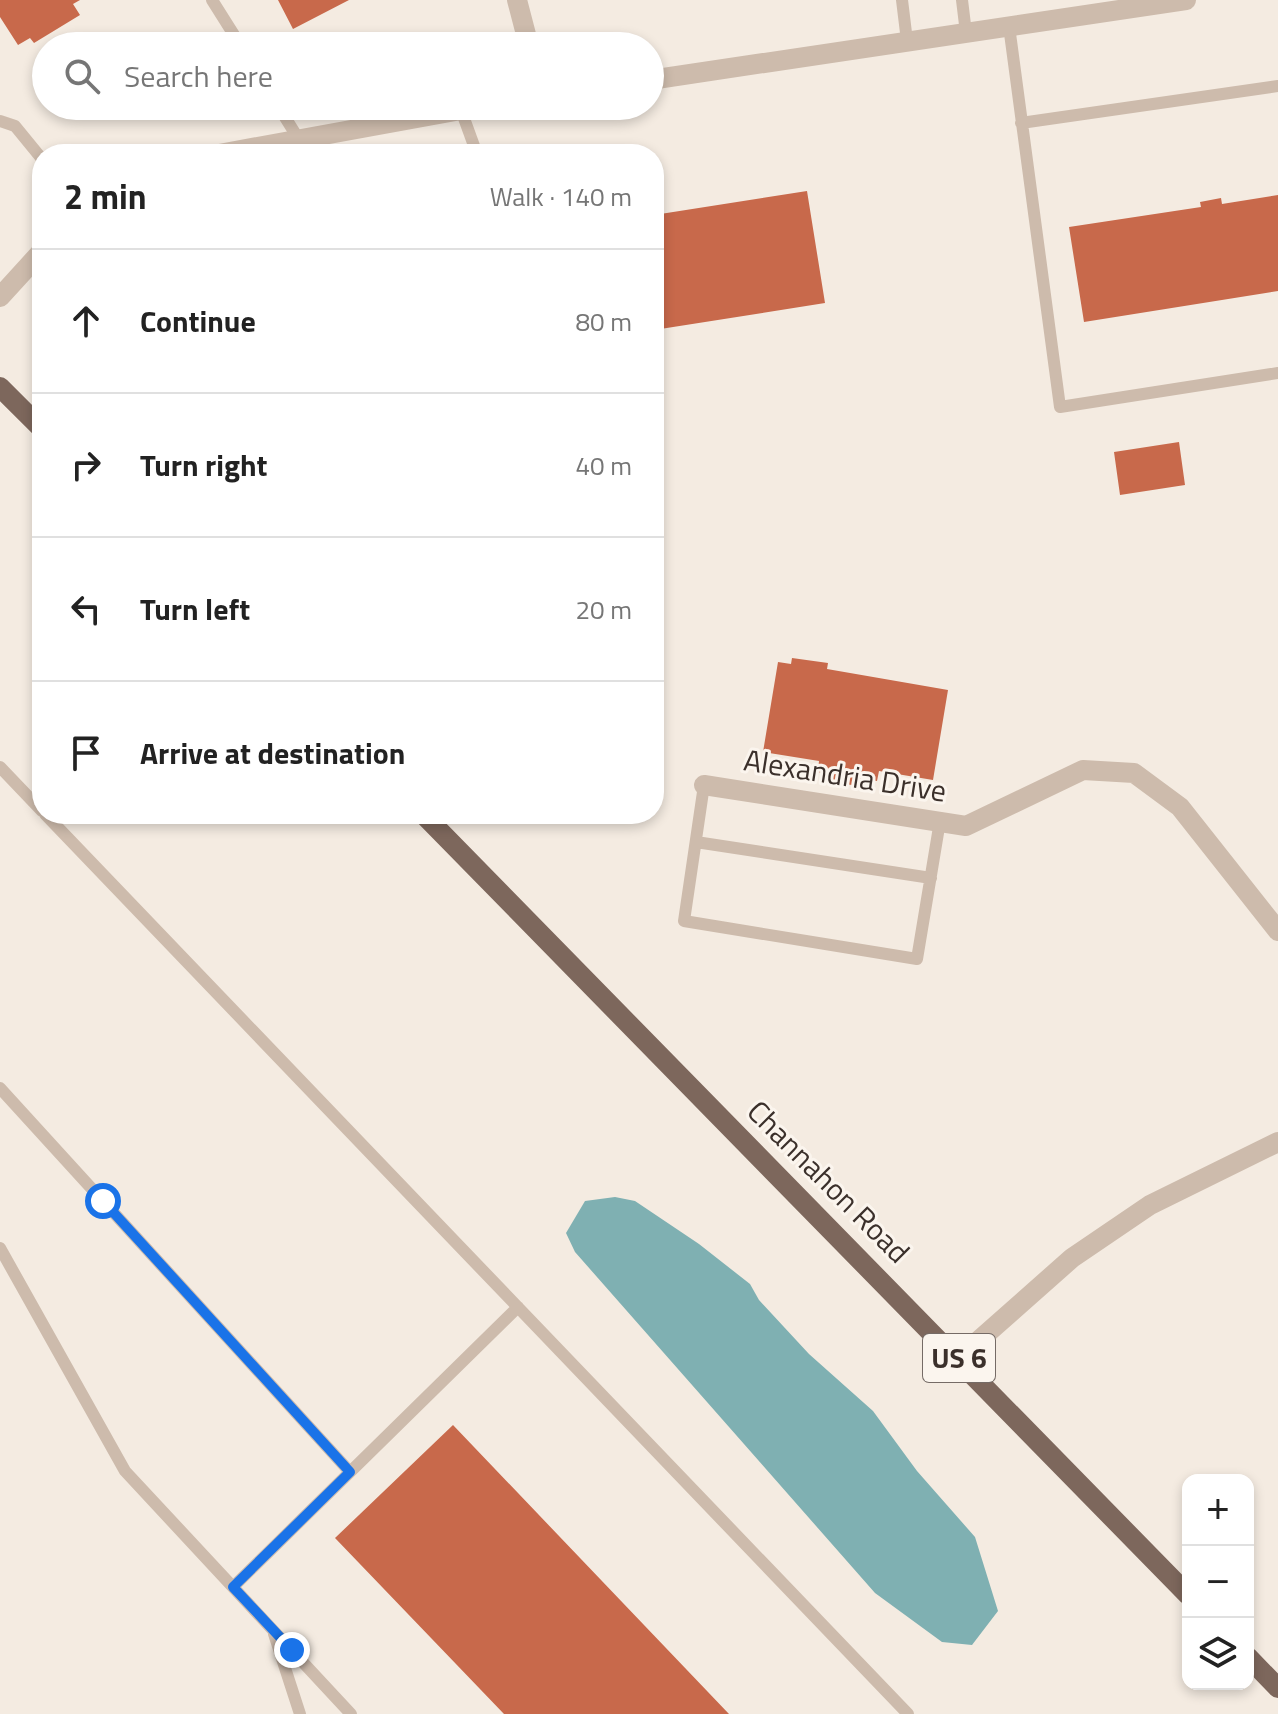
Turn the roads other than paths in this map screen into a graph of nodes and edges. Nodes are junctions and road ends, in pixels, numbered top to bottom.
1 (212, 0) edge
2 (517, 0) edge
3 (902, 0) edge
4 (962, 0) edge
5 (1186, 0) edge
6 (1009, 26) junction
7 (232, 32) edge
8 (525, 32) edge
9 (966, 33) junction
10 (907, 41) junction
11 (664, 78) edge
12 (1278, 86) edge
13 (287, 120) edge
14 (403, 120) edge
15 (465, 120) edge
16 (0, 121) edge
17 (1021, 123) junction
18 (298, 138) junction
19 (268, 144) edge
20 (473, 144) edge
21 (32, 147) edge
22 (32, 262) edge
23 (0, 297) edge
24 (1278, 373) edge
25 (0, 387) edge
26 (32, 419) edge
27 (0, 767) edge
28 (704, 785) joint
29 (32, 800) edge
30 (940, 821) junction
31 (55, 824) edge
32 (433, 824) edge
33 (696, 842) junction
34 (931, 878) junction
35 (1278, 931) edge
36 (0, 1088) edge
37 (1278, 1142) edge
38 (0, 1248) edge
39 (518, 1307) junction
40 (959, 1358) junction
41 (350, 1472) junction
42 (233, 1587) junction
43 (1182, 1589) edge
44 (272, 1629) junction
45 (1254, 1663) edge
46 (1278, 1688) edge
47 (300, 1714) edge
48 (351, 1714) edge
49 (908, 1714) edge

1 - 7 lane
2 - 8 street
3 - 10 lane
4 - 9 lane
5 - 6 street
6 - 9 street
6 - 17 lane
9 - 10 street
10 - 11 street
12 - 17 lane
13 - 18 lane
14 - 18 street
15 - 20 lane
16 - 21 lane
17 - 24 lane
18 - 19 street
22 - 23 street
25 - 26 main road
27 - 29 lane
28 - 30 street, Alexandria Drive
28 - 33 lane
30 - 34 lane
30 - 35 street, Alexandria Drive
31 - 39 lane
32 - 40 main road, Channahon Road / US 6
33 - 34 lane
33 - 34 lane
36 - 41 lane
37 - 40 street
38 - 42 lane
39 - 41 lane
39 - 49 lane
40 - 43 main road, Channahon Road / US 6
41 - 42 lane
42 - 44 lane
44 - 47 lane
44 - 48 lane
45 - 46 main road

